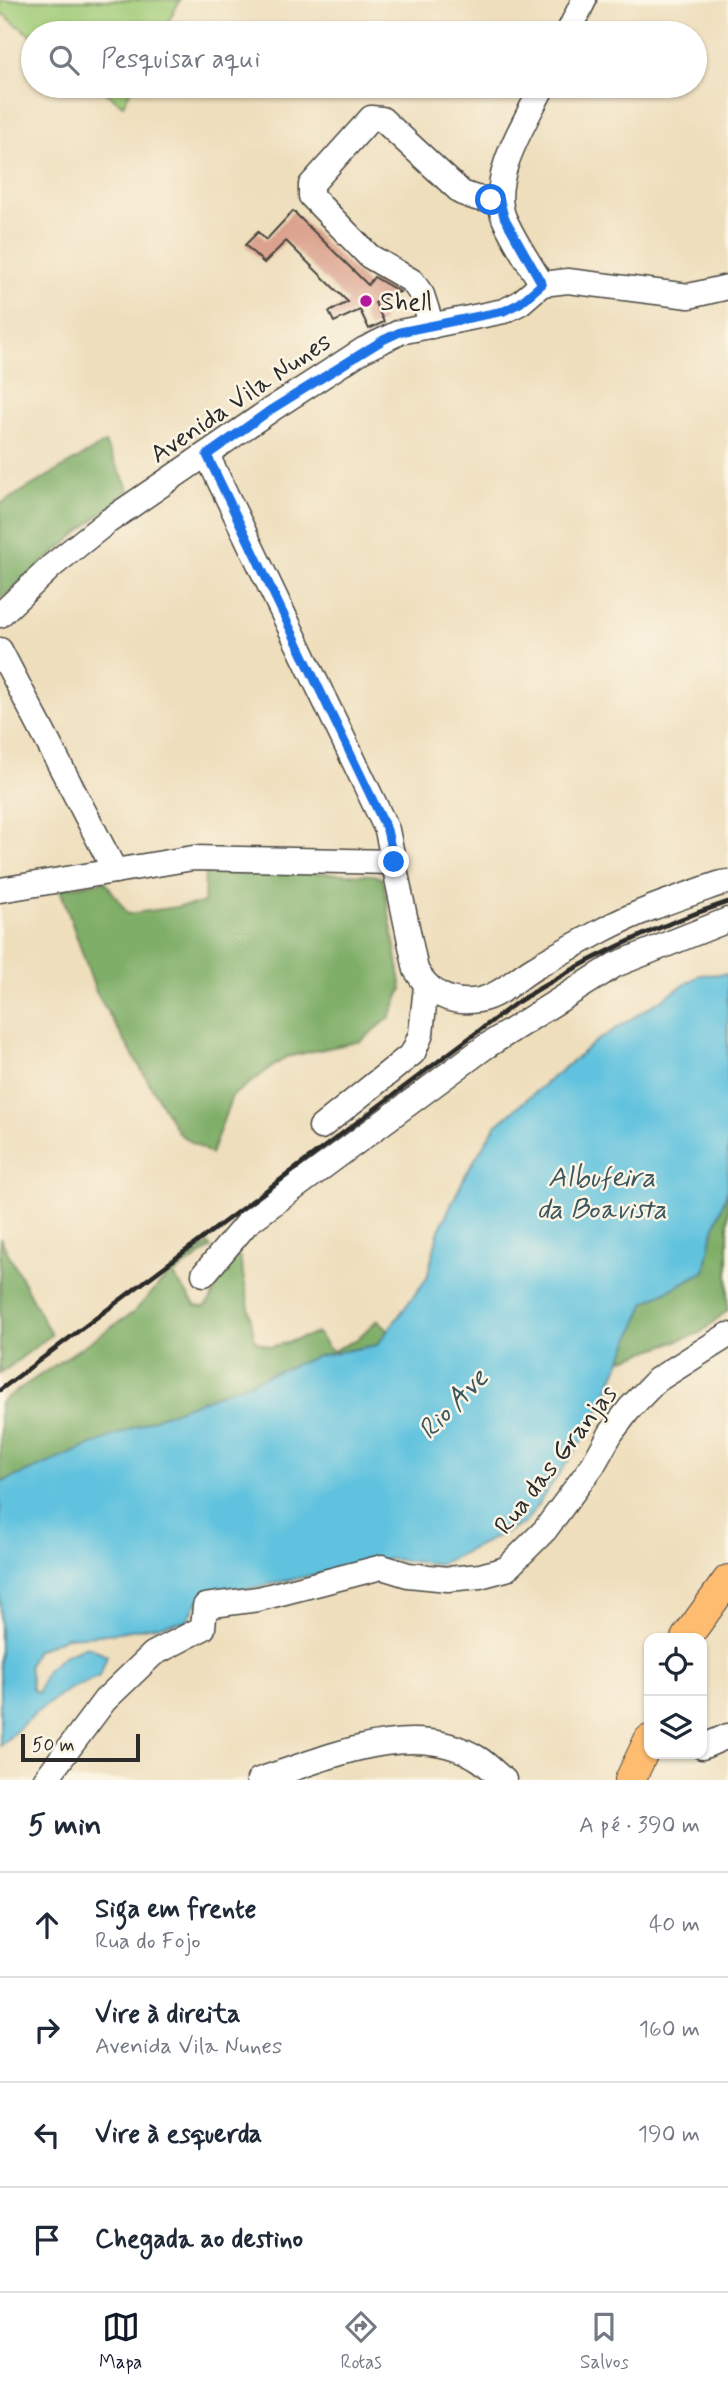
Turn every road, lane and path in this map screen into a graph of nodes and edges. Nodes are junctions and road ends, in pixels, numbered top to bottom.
1 (584, 0) edge
2 (574, 21) edge
3 (537, 98) edge
4 (500, 201) junction
5 (542, 284) junction
6 (728, 287) edge
7 (432, 326) junction
8 (207, 455) junction
9 (0, 615) edge
10 (0, 650) edge
11 (394, 862) junction
12 (115, 871) junction
13 (728, 882) edge
14 (0, 890) edge
15 (728, 920) edge
16 (426, 986) junction
17 (321, 1127) dead end
18 (204, 1274) dead end
19 (728, 1335) edge
20 (728, 1580) edge
21 (690, 1633) edge
22 (728, 1736) edge
23 (707, 1745) edge
24 (644, 1751) edge
25 (45, 1780) edge
26 (259, 1780) edge
27 (503, 1780) edge
28 (630, 1780) edge

1 - 2 street
3 - 4 street
4 - 5 street
4 - 7 street
5 - 6 street
5 - 7 street, Avenida Vila Nunes
7 - 8 street, Avenida Vila Nunes
8 - 9 street, Avenida Vila Nunes
8 - 11 street
10 - 12 street
11 - 12 street
11 - 16 street
12 - 14 street
13 - 16 street
15 - 18 street
16 - 17 street
19 - 25 street, Rua das Granjas
20 - 21 main road
22 - 23 street
24 - 28 main road
26 - 27 street

